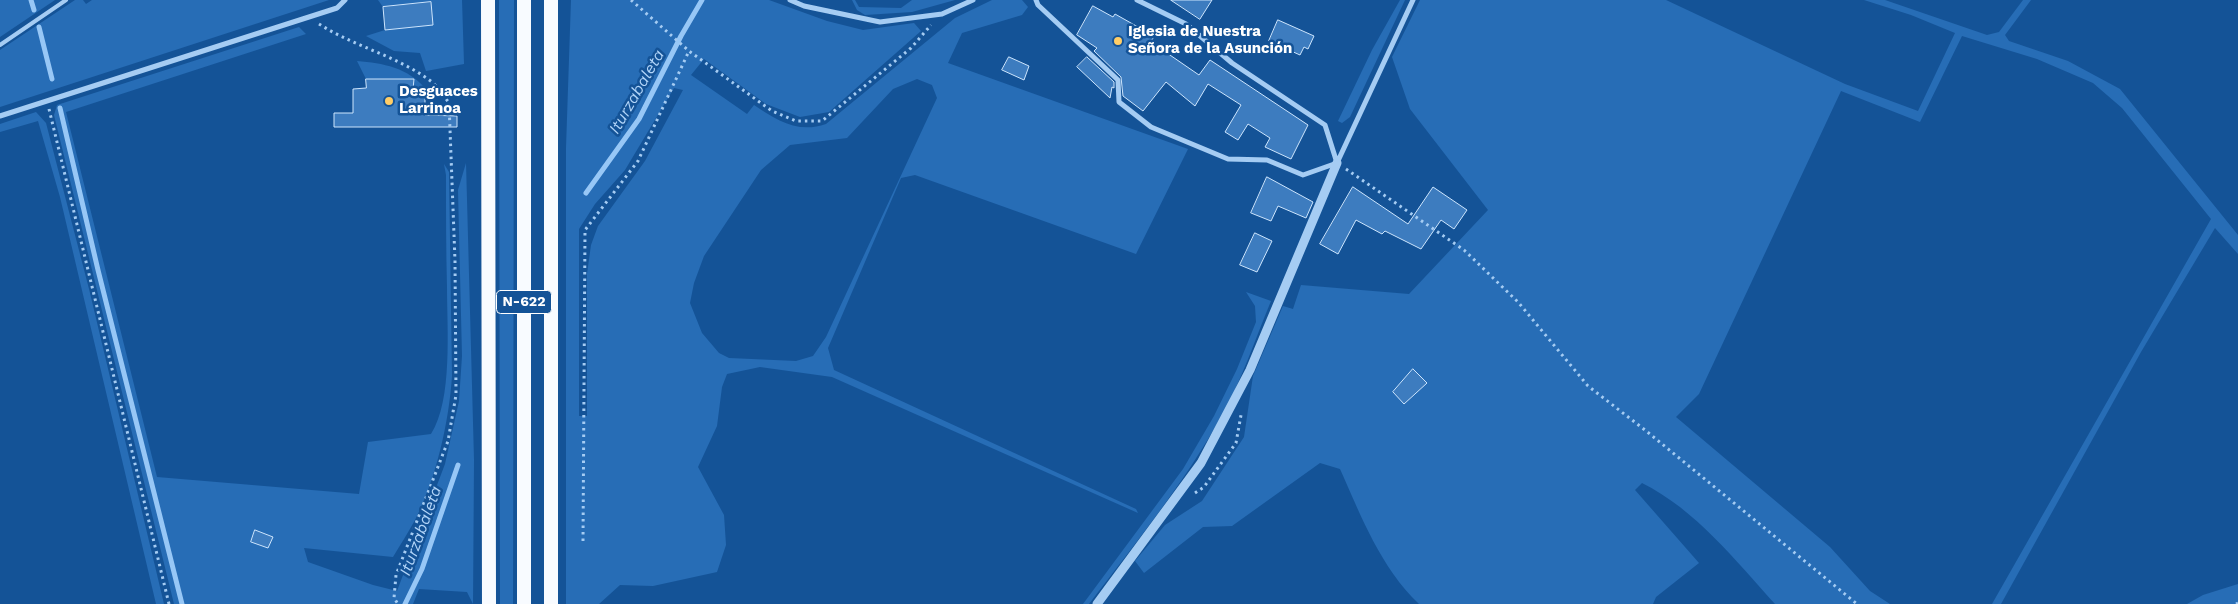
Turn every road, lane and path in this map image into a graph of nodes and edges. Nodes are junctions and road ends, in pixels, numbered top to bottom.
1 (66, 0) edge
2 (345, 0) edge
3 (488, 0) edge
4 (524, 0) edge
5 (551, 0) edge
6 (631, 0) edge
7 (790, 0) edge
8 (973, 0) edge
9 (1036, 0) edge
10 (1137, 0) edge
11 (1413, 0) edge
12 (942, 14) junction
13 (308, 17) junction
14 (0, 45) edge
15 (689, 51) junction
16 (47, 101) junction
17 (0, 116) edge
18 (1337, 163) junction
19 (583, 541) dead end
20 (170, 604) edge
21 (398, 604) edge
22 (488, 604) edge
23 (524, 604) edge
24 (551, 604) edge
25 (1097, 604) edge
26 (1857, 604) edge

1 - 14 lane
2 - 13 street
3 - 22 highway, N-622
4 - 23 highway, N-622
5 - 24 highway
6 - 15 path
7 - 12 street
8 - 12 street
9 - 18 street
10 - 18 street
11 - 18 street
12 - 15 path
13 - 16 street
13 - 21 path
15 - 19 path
16 - 17 street
16 - 20 path
18 - 25 street
18 - 26 path

